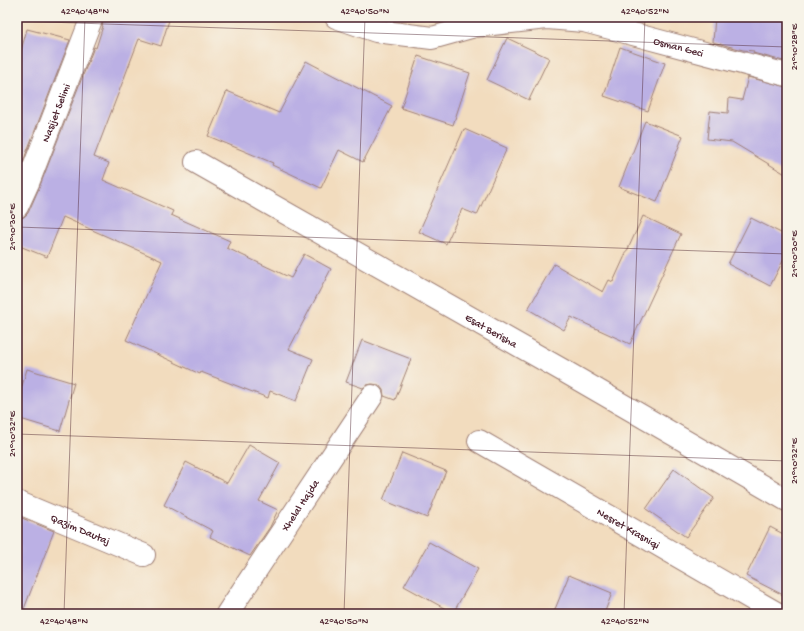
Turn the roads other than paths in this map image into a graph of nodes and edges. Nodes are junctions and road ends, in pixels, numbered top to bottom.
1 (92, 17) edge
2 (336, 17) edge
3 (787, 74) edge
4 (196, 162) dead end
5 (17, 207) edge
6 (372, 396) dead end
7 (479, 441) dead end
8 (787, 500) edge
9 (17, 502) edge
10 (144, 555) dead end
11 (227, 614) edge
12 (778, 614) edge

1 - 5 street, Nasijet Selimi
2 - 3 street, Osman Geci
4 - 8 street, Esat Berisha
6 - 11 street, Xhelal Hajda
7 - 12 street, Nesret Krasniqi
9 - 10 street, Qazim Dautaj

